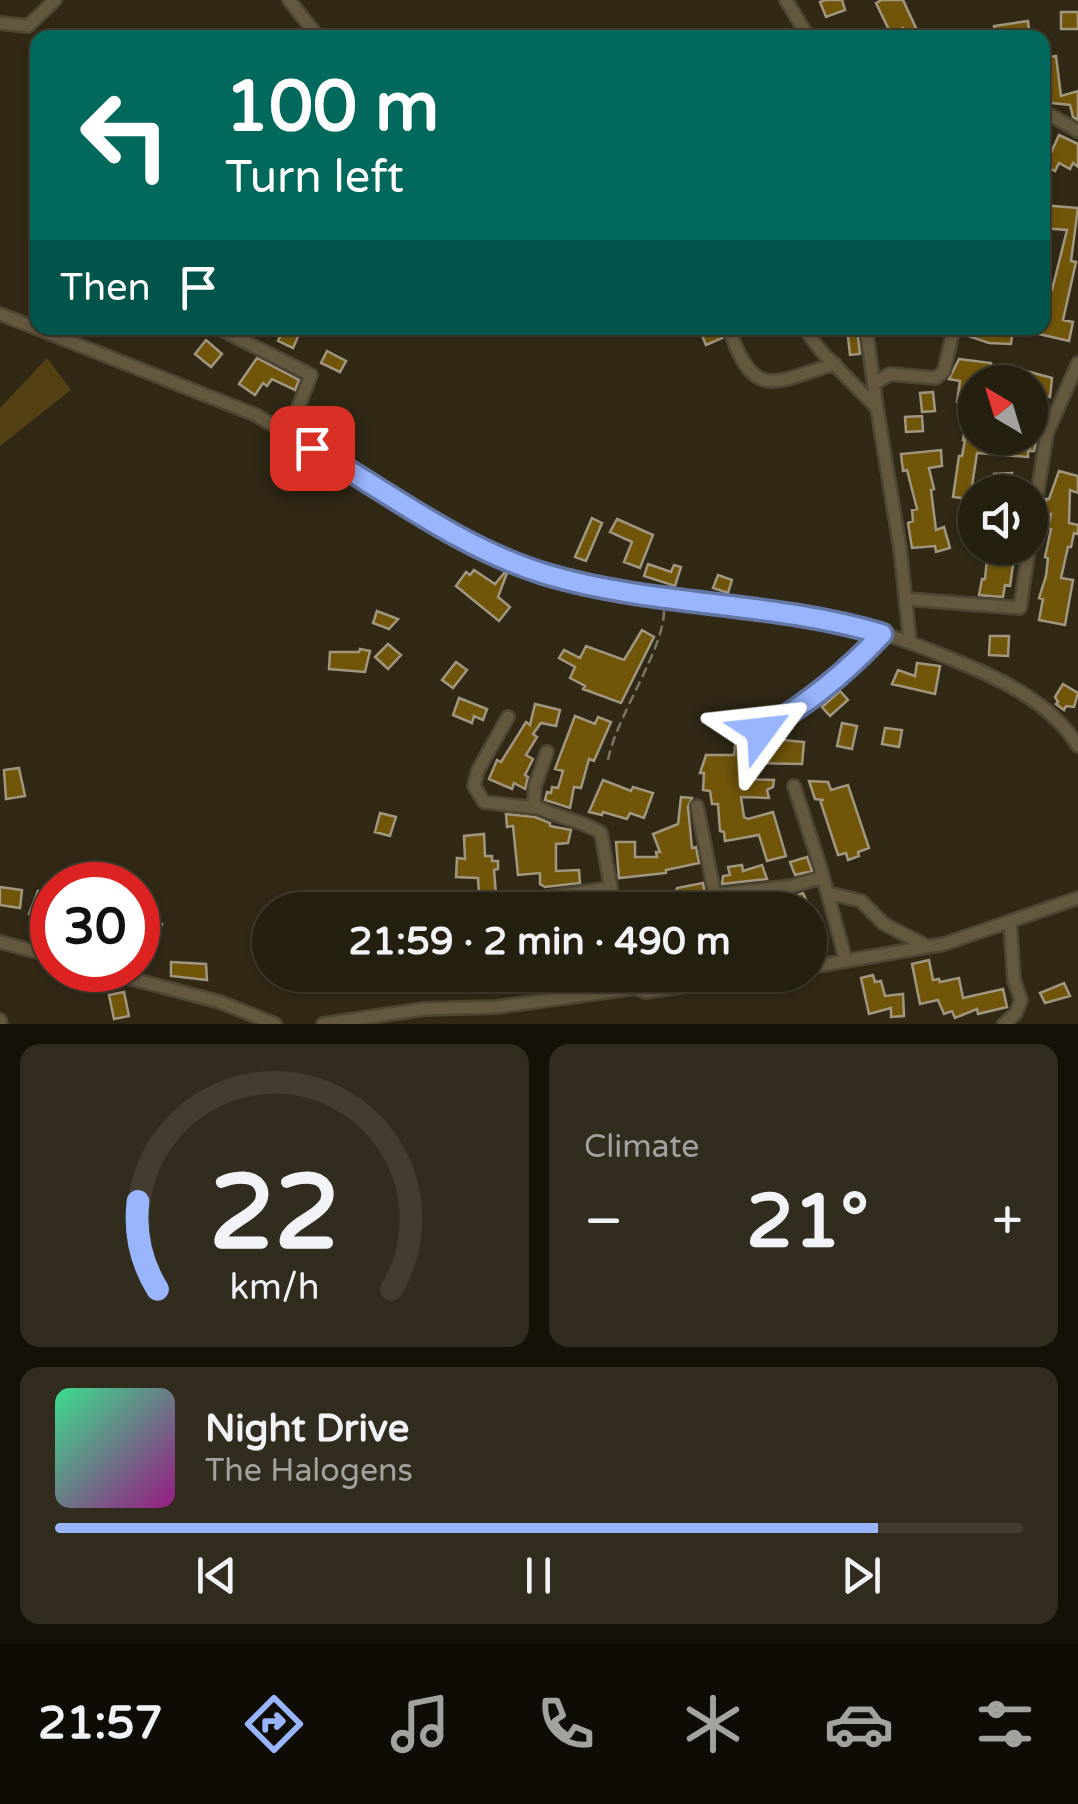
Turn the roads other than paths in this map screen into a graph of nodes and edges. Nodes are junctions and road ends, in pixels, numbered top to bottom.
1 (55, 0) edge
2 (289, 0) edge
3 (785, 0) edge
4 (0, 23) edge
5 (312, 30) edge
6 (804, 30) edge
7 (1050, 116) edge
8 (1078, 131) edge
9 (0, 314) edge
10 (30, 326) edge
11 (53, 335) edge
12 (232, 335) edge
13 (732, 335) edge
14 (810, 335) edge
15 (867, 335) edge
16 (952, 335) edge
17 (1078, 363) edge
18 (836, 364) junction
19 (874, 384) junction
20 (877, 408) junction
21 (288, 434) junction
22 (1040, 475) edge
23 (1026, 565) edge
24 (906, 599) junction
25 (882, 634) junction
26 (910, 642) junction
27 (508, 717) dead end
28 (761, 731) dead end
29 (1078, 746) edge
30 (547, 752) dead end
31 (794, 786) dead end
32 (697, 806) dead end
33 (536, 808) junction
34 (824, 878) junction
35 (610, 888) junction
36 (577, 892) edge
37 (611, 892) edge
38 (713, 892) edge
39 (733, 892) edge
40 (828, 893) junction
41 (1078, 898) edge
42 (1010, 922) junction
43 (0, 942) edge
44 (930, 948) junction
45 (30, 950) edge
46 (846, 961) junction
47 (827, 964) edge
48 (160, 986) edge
49 (607, 992) edge
50 (274, 1024) edge
51 (323, 1024) edge
52 (1004, 1024) edge

1 - 4 street
2 - 5 street
3 - 6 street
7 - 8 street
9 - 10 street
11 - 21 street
12 - 21 street
13 - 18 street
14 - 18 street
15 - 19 street
16 - 19 street
17 - 22 street
18 - 20 street
19 - 20 street
20 - 24 street
21 - 25 street
23 - 24 street
24 - 26 street
25 - 26 street
25 - 28 street
26 - 29 street
27 - 33 street
30 - 33 street
31 - 34 street
32 - 38 street
33 - 35 street
34 - 39 street
34 - 40 street
35 - 36 street
35 - 37 street
40 - 44 street
40 - 46 street
41 - 42 street
42 - 44 street
42 - 52 street
43 - 45 street
44 - 46 street
46 - 47 street
48 - 50 street
49 - 51 street

